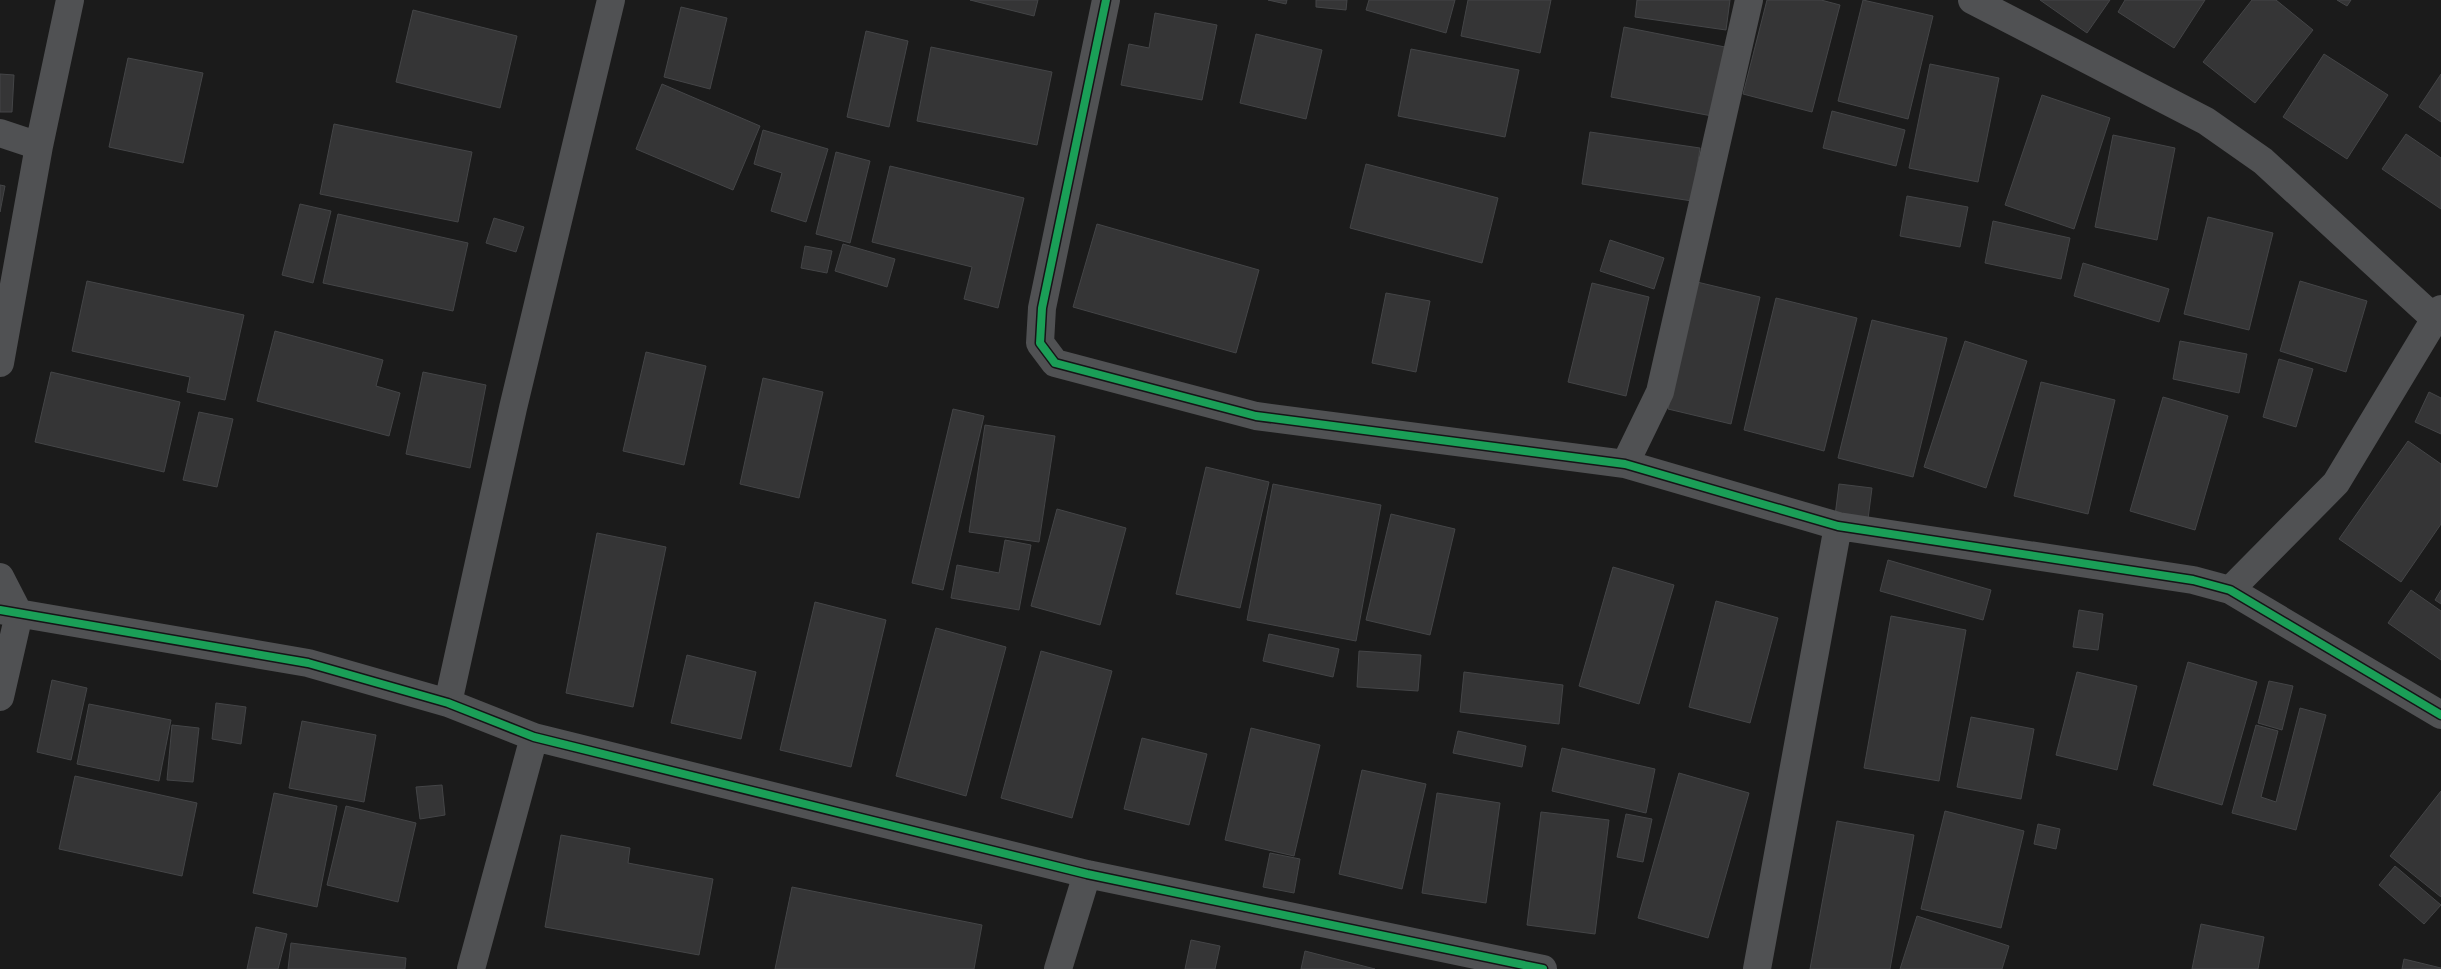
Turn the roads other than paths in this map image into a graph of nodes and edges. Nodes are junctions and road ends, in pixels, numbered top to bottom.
1 (70, 0) edge
2 (611, 0) edge
3 (1106, 0) edge
4 (1749, 0) edge
5 (1972, 0) edge
6 (0, 133) edge
7 (39, 146) junction
8 (2438, 314) edge
9 (0, 363) edge
10 (1625, 464) junction
11 (1838, 526) junction
12 (0, 577) edge
13 (2230, 590) junction
14 (9, 612) edge
15 (0, 697) edge
16 (448, 703) junction
17 (2441, 715) edge
18 (534, 737) junction
19 (1088, 874) junction
20 (471, 969) edge
21 (1058, 969) edge
22 (1540, 969) edge
23 (1757, 969) edge

1 - 7 street
2 - 16 street
3 - 10 street
4 - 10 street
5 - 8 street
6 - 7 street
7 - 9 street
8 - 13 street
10 - 11 street
11 - 13 street
11 - 23 street
12 - 14 street
13 - 17 street
14 - 15 street
14 - 16 street
16 - 18 street
18 - 19 street
18 - 20 street
19 - 21 street
19 - 22 street

